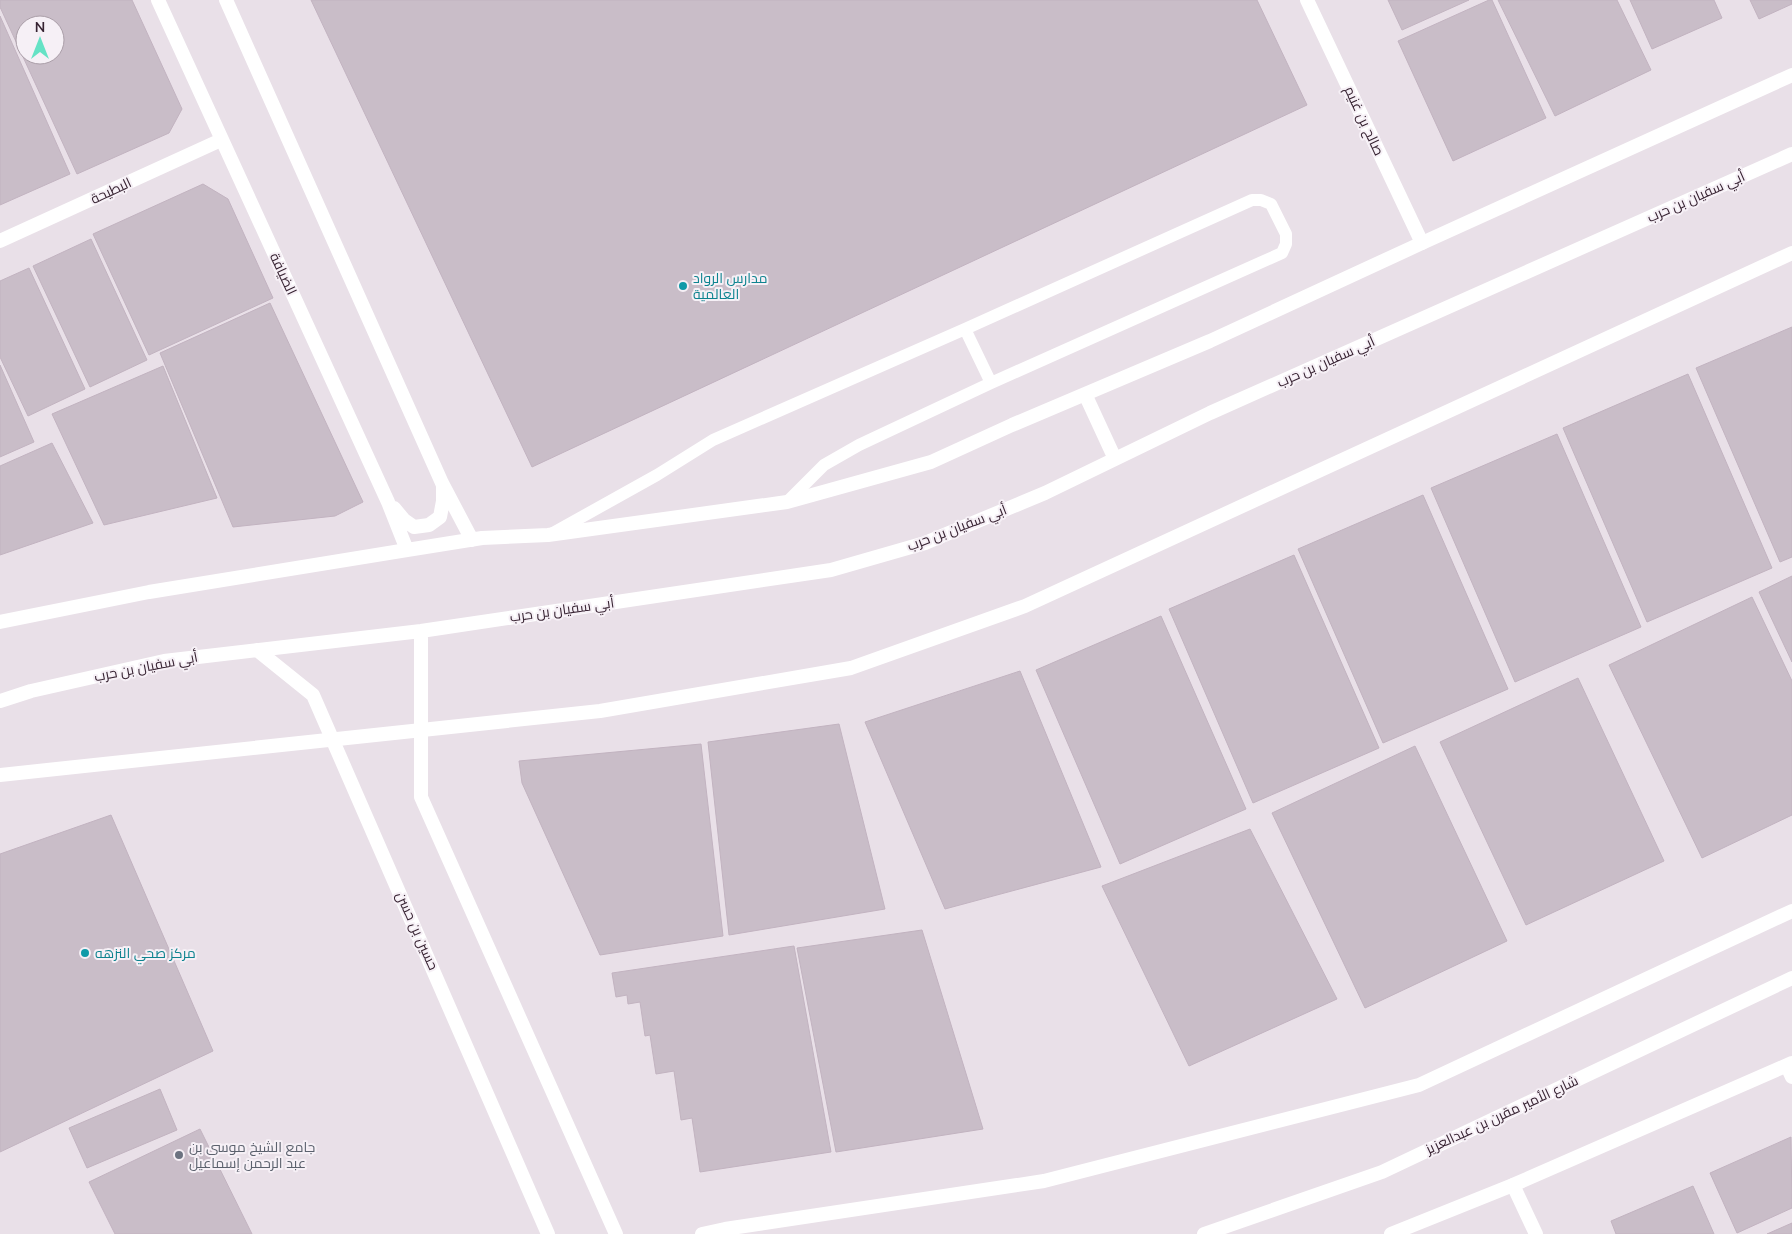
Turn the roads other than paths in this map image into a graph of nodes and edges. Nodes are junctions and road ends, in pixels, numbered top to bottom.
1 (158, 0) edge
2 (226, 0) edge
3 (1307, 0) edge
4 (1792, 75) edge
5 (222, 140) junction
6 (1792, 154) edge
7 (0, 241) edge
8 (1422, 243) junction
9 (1792, 253) edge
10 (965, 329) junction
11 (991, 384) junction
12 (1085, 394) junction
13 (1115, 459) junction
14 (442, 483) junction
15 (388, 502) junction
16 (787, 502) junction
17 (548, 536) junction
18 (472, 540) junction
19 (406, 550) junction
20 (0, 622) edge
21 (421, 631) junction
22 (257, 650) junction
23 (0, 701) edge
24 (421, 730) junction
25 (333, 740) junction
26 (0, 775) edge
27 (1792, 911) edge
28 (1792, 978) edge
29 (1790, 1069) edge
30 (1513, 1185) junction
31 (548, 1234) edge
32 (616, 1234) edge
33 (702, 1234) edge
34 (1204, 1234) edge
35 (1391, 1234) edge
36 (1536, 1234) edge

1 - 5 street, الضيافة
2 - 14 street
3 - 8 street, صالح بن غنيم
4 - 8 street
5 - 7 street, البطيحة
5 - 15 street, الضيافة
6 - 13 street, أبي سفيان بن حرب
8 - 12 street
9 - 24 street
10 - 11 lane
10 - 11 lane
10 - 17 lane
11 - 16 lane
12 - 13 street
12 - 16 street
13 - 21 street, أبي سفيان بن حرب
14 - 15 street
14 - 18 street
15 - 19 street, الضيافة
16 - 17 street
17 - 18 street
18 - 19 street
19 - 20 street
21 - 22 street, أبي سفيان بن حرب
21 - 24 street
22 - 23 street, أبي سفيان بن حرب
22 - 25 street, حسين بن حسن
24 - 25 street
24 - 32 street
25 - 26 street
25 - 31 street, حسين بن حسن
27 - 33 street
28 - 34 street, شارع الأمير مقرن بن عبدالعزيز
29 - 30 street
30 - 35 street
30 - 36 street

